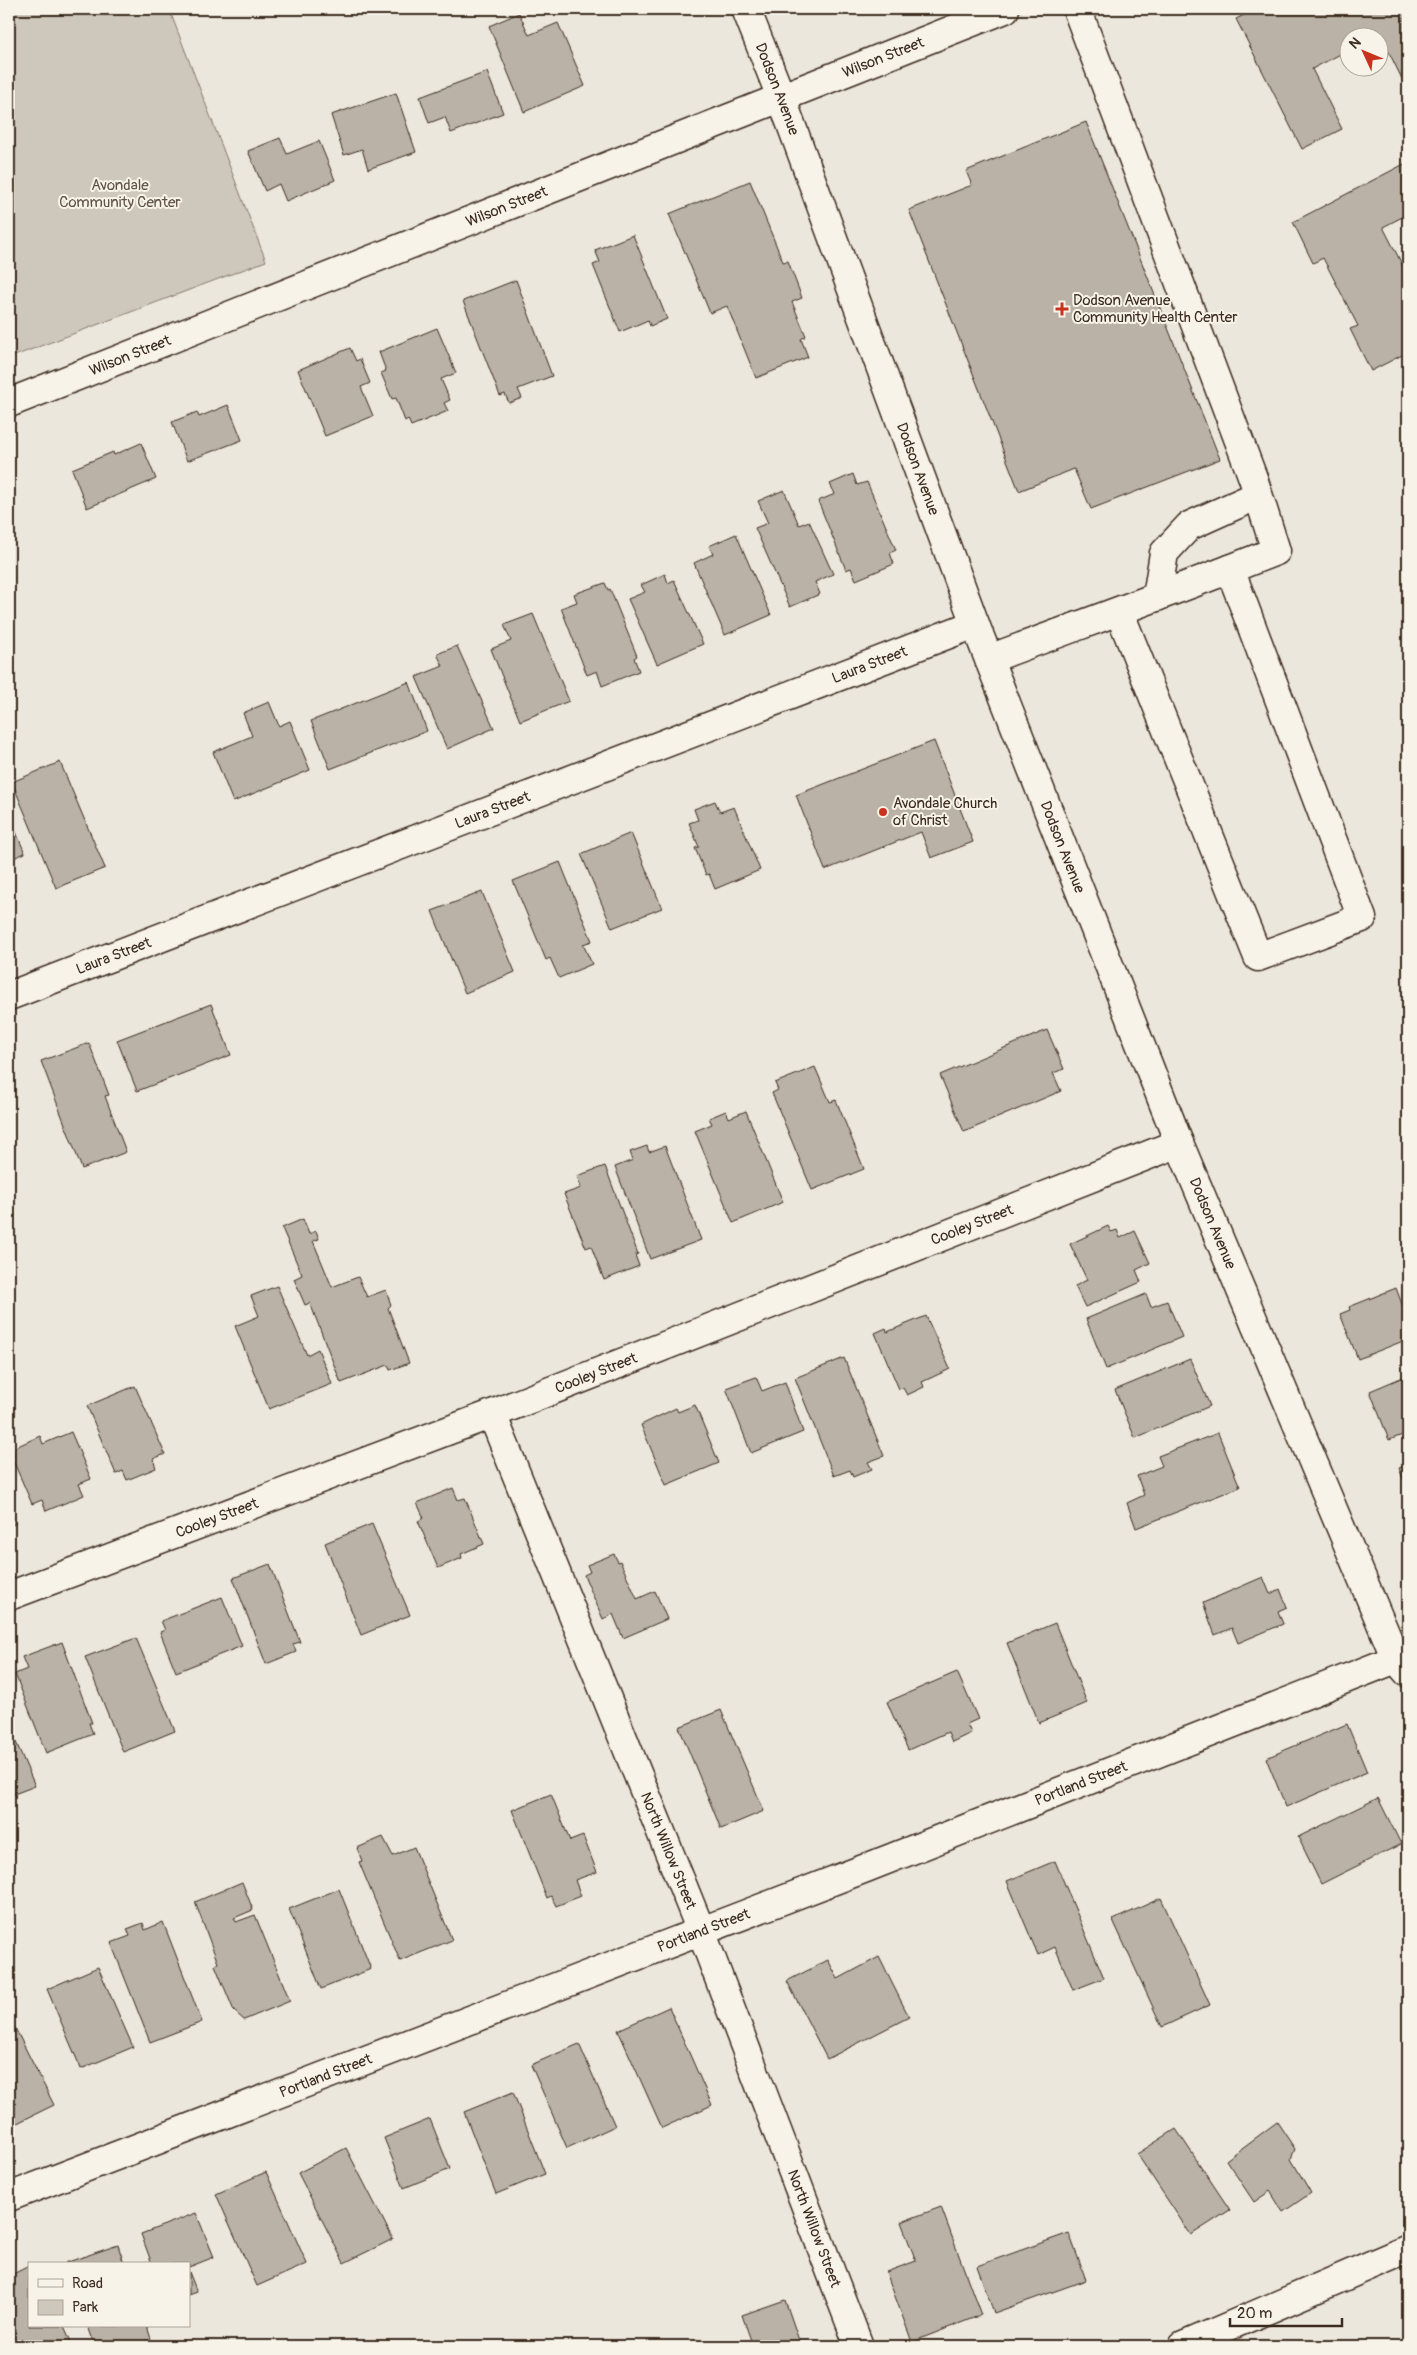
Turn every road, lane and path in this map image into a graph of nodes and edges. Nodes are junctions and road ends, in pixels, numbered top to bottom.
1 (746, 9) edge
2 (1005, 9) edge
3 (1077, 9) edge
4 (781, 97) junction
5 (9, 402) edge
6 (1258, 494) junction
7 (1230, 569) junction
8 (1157, 597) junction
9 (1119, 611) junction
10 (975, 624) junction
11 (989, 659) junction
12 (9, 996) edge
13 (1179, 1143) junction
14 (492, 1414) junction
15 (9, 1596) edge
16 (1402, 1666) edge
17 (701, 1931) junction
18 (9, 2197) edge
19 (1408, 2249) edge
20 (858, 2346) edge
21 (1183, 2346) edge

1 - 4 street, Dodson Avenue
2 - 4 street, Wilson Street
3 - 6 street
4 - 5 street, Wilson Street
4 - 10 street, Dodson Avenue
6 - 7 street
6 - 8 street
7 - 8 street
7 - 9 street
8 - 9 street
9 - 11 street
10 - 11 street, Dodson Avenue
10 - 12 street, Laura Street
11 - 13 street, Dodson Avenue
13 - 14 street, Cooley Street
13 - 16 street, Dodson Avenue
14 - 15 street, Cooley Street
14 - 17 street, North Willow Street
16 - 17 street, Portland Street
17 - 18 street, Portland Street
17 - 20 street, North Willow Street
19 - 21 street

